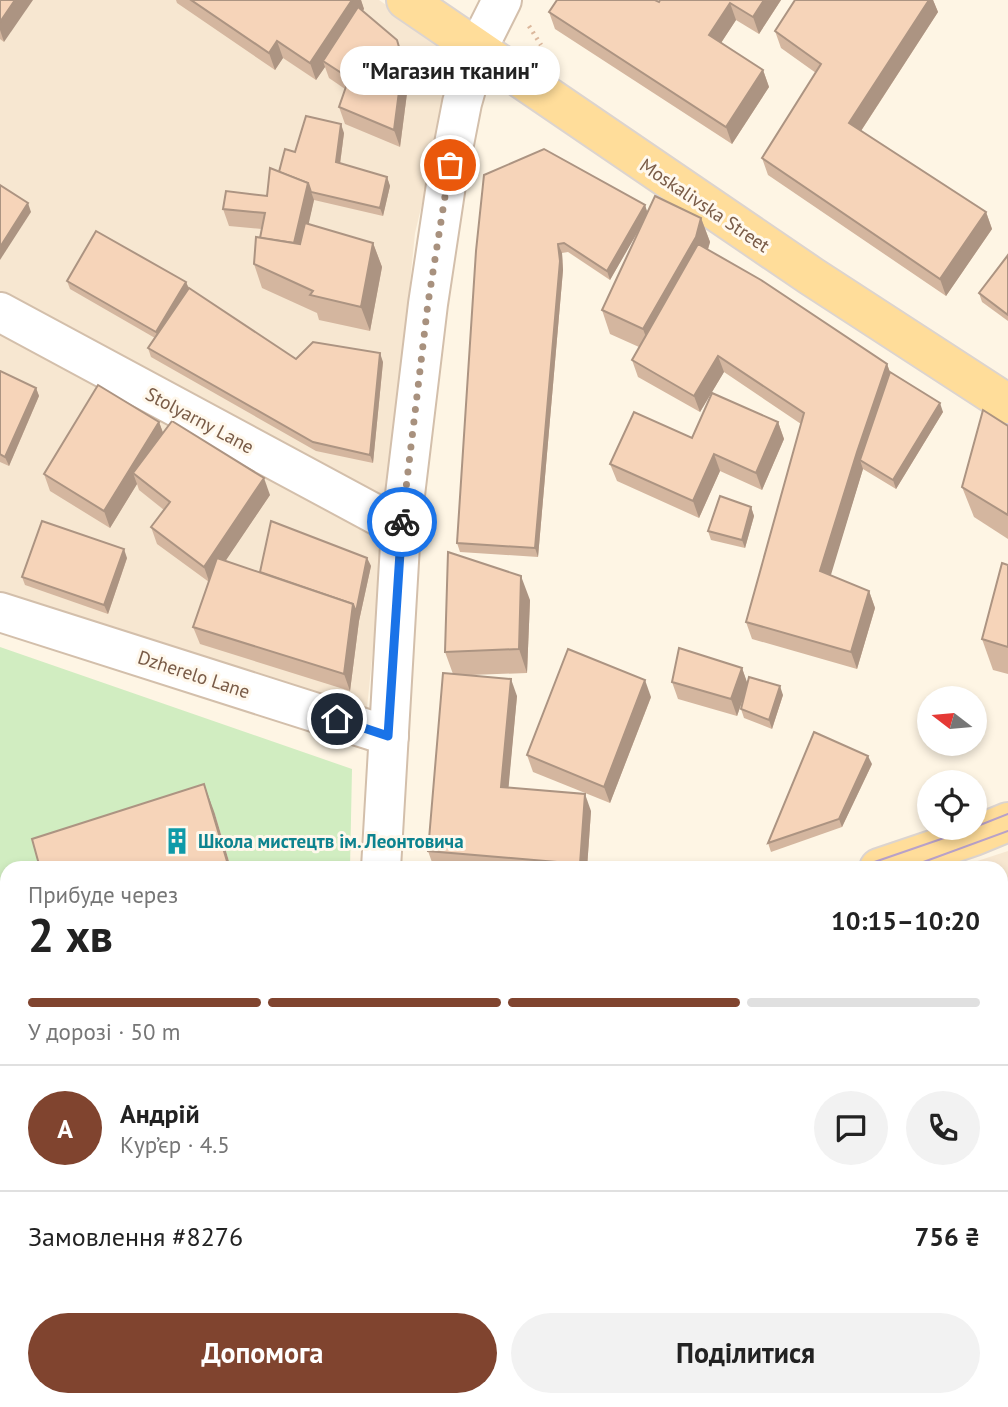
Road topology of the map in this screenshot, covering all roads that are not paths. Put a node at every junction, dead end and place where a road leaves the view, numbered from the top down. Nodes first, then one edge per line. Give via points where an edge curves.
1 (406, 0) edge
2 (502, 0) edge
3 (477, 50) junction
4 (0, 312) edge
5 (1008, 404) edge
6 (401, 528) junction
7 (0, 612) edge
8 (388, 736) junction
9 (1008, 822) edge
10 (381, 861) edge
11 (900, 861) edge

1 - 3 main road, Moskalivska Street
2 - 3 street
3 - 5 main road, Moskalivska Street
3 - 6 street via 446,185
4 - 6 street, Stolyarny Lane
6 - 8 street
7 - 8 street, Dzherelo Lane
8 - 10 street
9 - 11 main road

